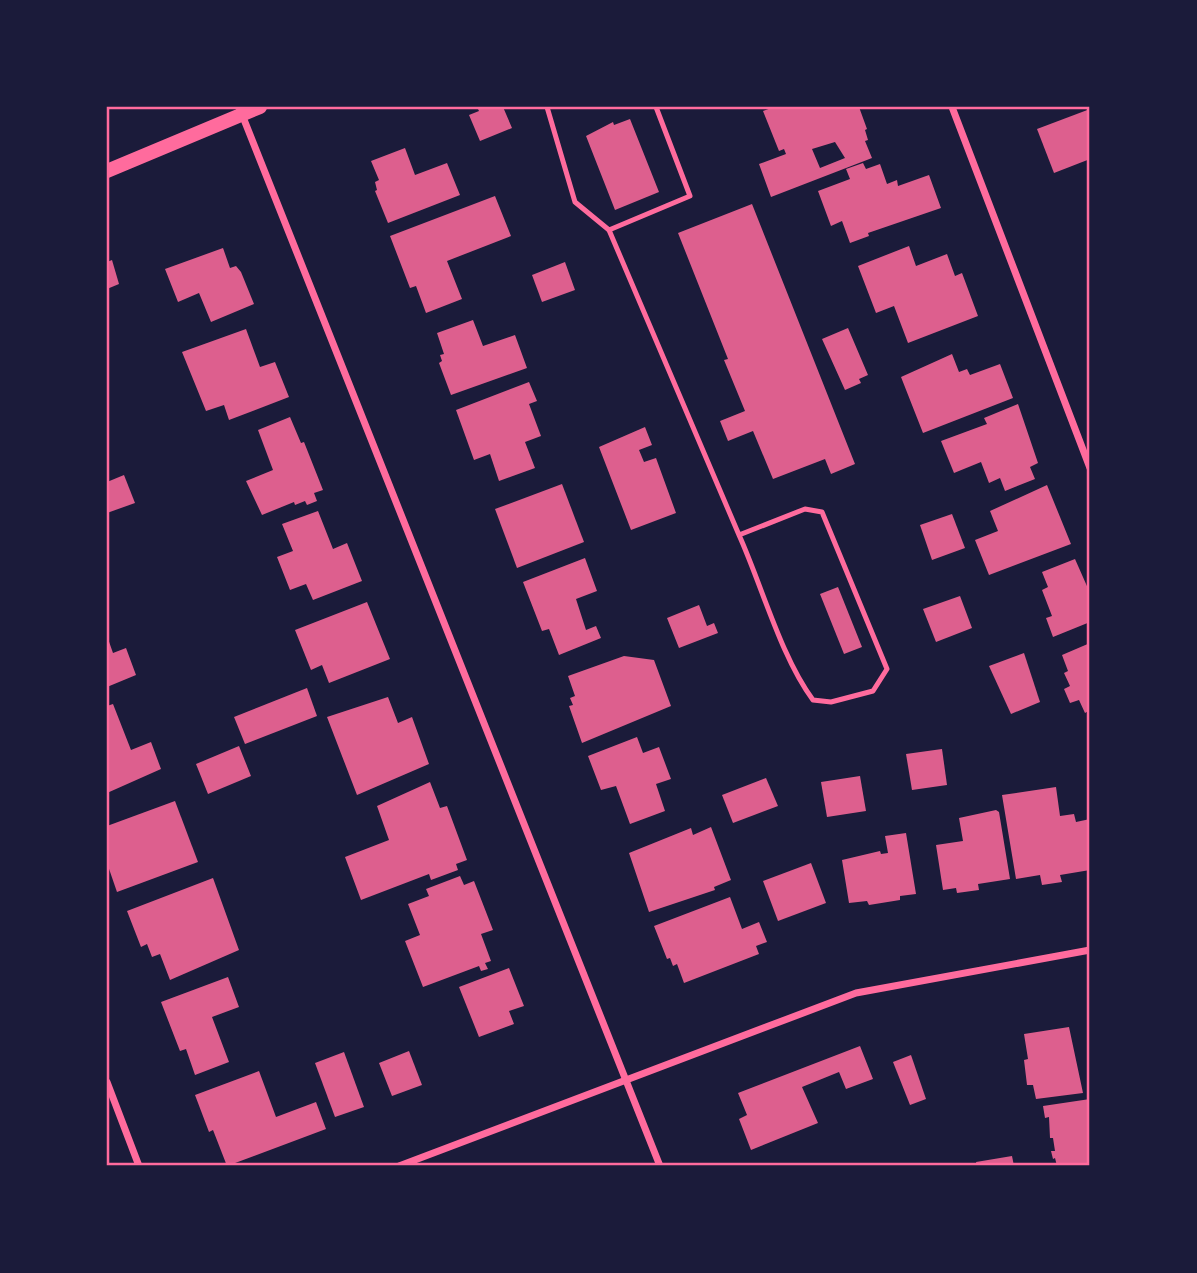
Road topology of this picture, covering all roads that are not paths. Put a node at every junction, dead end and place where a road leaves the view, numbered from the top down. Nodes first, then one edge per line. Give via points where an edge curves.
1 (260, 107) edge
2 (547, 107) edge
3 (656, 107) edge
4 (952, 107) edge
5 (240, 110) edge
6 (107, 171) edge
7 (609, 230) junction
8 (1090, 468) edge
9 (739, 534) junction
10 (1090, 950) edge
11 (625, 1081) junction
12 (107, 1082) edge
13 (139, 1166) edge
14 (399, 1166) edge
15 (660, 1166) edge

1 - 5 main road
2 - 7 lane via 575,202
3 - 7 lane via 690,196
4 - 8 street
5 - 6 main road
5 - 11 street
7 - 9 lane
9 - 9 lane via 799,681 813,700 831,702 873,691 887,669 822,512 805,509
10 - 11 street via 856,993
11 - 14 street
11 - 15 street
12 - 13 street

